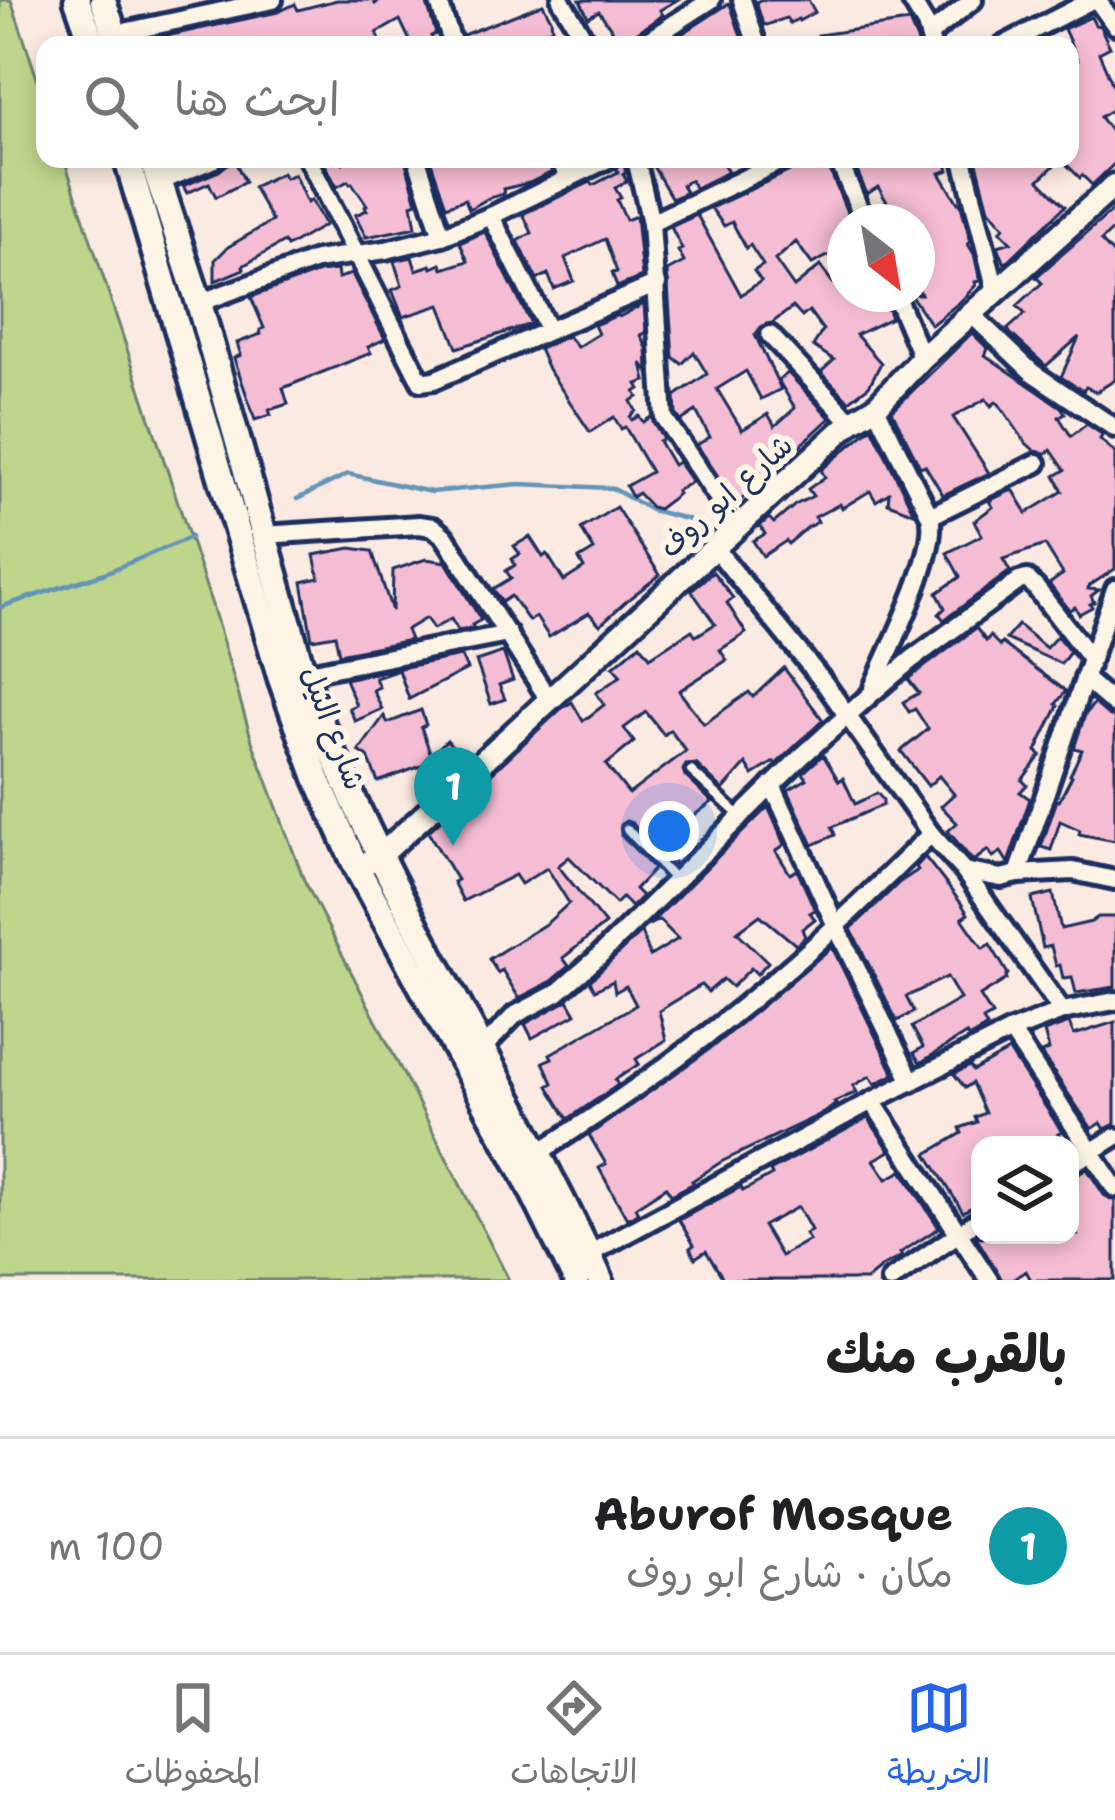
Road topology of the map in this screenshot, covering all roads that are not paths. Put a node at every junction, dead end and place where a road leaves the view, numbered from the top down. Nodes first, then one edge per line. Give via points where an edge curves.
1 (77, 0) edge
2 (104, 0) edge
3 (438, 0) edge
4 (561, 0) edge
5 (711, 0) edge
6 (742, 0) edge
7 (911, 0) edge
8 (973, 0) edge
9 (1095, 0) edge
10 (262, 2) edge
11 (1115, 25) edge
12 (104, 36) edge
13 (108, 36) edge
14 (128, 36) edge
15 (450, 36) edge
16 (583, 36) edge
17 (655, 36) edge
18 (754, 36) edge
19 (929, 36) edge
20 (935, 36) edge
21 (1022, 36) edge
22 (130, 168) edge
23 (313, 168) edge
24 (420, 168) edge
25 (563, 168) edge
26 (589, 168) edge
27 (641, 168) edge
28 (766, 168) edge
29 (842, 168) edge
30 (965, 168) edge
31 (156, 171) edge
32 (568, 178) junction
33 (1115, 185) edge
34 (857, 204) edge
35 (491, 216) junction
36 (651, 223) junction
37 (442, 236) junction
38 (357, 253) junction
39 (657, 284) junction
40 (996, 292) junction
41 (199, 303) junction
42 (903, 312) edge
43 (972, 314) junction
44 (548, 329) junction
45 (770, 335) dead end
46 (922, 358) junction
47 (877, 407) junction
48 (851, 422) junction
49 (1115, 428) edge
50 (1037, 463) dead end
51 (930, 516) junction
52 (736, 526) junction
53 (263, 535) junction
54 (714, 547) junction
55 (1115, 589) edge
56 (508, 634) junction
57 (1091, 658) junction
58 (303, 674) junction
59 (1084, 678) junction
60 (870, 694) junction
61 (549, 700) junction
62 (1115, 705) edge
63 (848, 714) junction
64 (691, 771) dead end
65 (772, 785) junction
66 (740, 816) junction
67 (627, 829) dead end
68 (931, 834) junction
69 (368, 862) junction
70 (964, 871) junction
71 (1018, 874) junction
72 (675, 880) junction
73 (1115, 880) edge
74 (836, 926) junction
75 (1115, 1001) edge
76 (1062, 1011) junction
77 (1011, 1031) junction
78 (483, 1048) junction
79 (912, 1082) junction
80 (872, 1102) junction
81 (1115, 1137) edge
82 (1091, 1152) junction
83 (538, 1153) junction
84 (1079, 1159) edge
85 (1115, 1188) edge
86 (971, 1225) edge
87 (956, 1234) junction
88 (589, 1255) junction
89 (576, 1280) edge
90 (600, 1280) edge
91 (890, 1280) edge
92 (989, 1280) edge

1 - 12 main road
2 - 13 main road
3 - 15 street
4 - 16 street
5 - 17 street
6 - 18 street
7 - 19 street
8 - 20 street
9 - 11 street
9 - 21 street
10 - 14 street
22 - 69 main road, شارع النيل via 281,679 317,778
23 - 38 street
24 - 37 street
25 - 32 street
26 - 32 street
27 - 36 street
28 - 36 street
29 - 34 street
30 - 40 street
31 - 41 main road, شارع النيل
32 - 35 street
33 - 40 street, شارع ابو روف
35 - 37 street
35 - 44 street
36 - 39 street
37 - 38 street
38 - 41 street
38 - 44 street via 421,382
39 - 44 street
39 - 52 street via 664,418
40 - 43 street, شارع ابو روف
41 - 53 main road, شارع النيل
42 - 46 street
43 - 46 street, شارع ابو روف
43 - 49 street via 1033,373
45 - 48 street
46 - 47 street, شارع ابو روف
47 - 48 street, شارع ابو روف
47 - 51 street
48 - 52 street, شارع ابو روف
50 - 51 street
51 - 60 street via 918,582
52 - 54 street, شارع ابو روف
53 - 56 street via 433,527
53 - 58 main road, شارع النيل
54 - 61 street, شارع ابو روف
54 - 63 street
55 - 57 street
56 - 58 street
56 - 61 street
57 - 59 street
57 - 60 street via 1027,579
58 - 69 main road, شارع النيل
59 - 62 street
59 - 71 street
60 - 63 street
61 - 69 street, شارع ابو روف
63 - 65 street
63 - 68 street
64 - 66 lane
65 - 66 street
65 - 74 street
66 - 72 street
67 - 72 lane
68 - 70 street
68 - 74 street
69 - 78 main road, شارع النيل
69 - 89 main road, شارع النيل
70 - 71 street
70 - 76 street
71 - 73 street via 1073,871
72 - 78 street via 557,993 515,1015
74 - 79 street
74 - 83 street via 723,1022
75 - 76 street
76 - 77 street
77 - 79 street
77 - 82 street
78 - 83 main road, شارع النيل
79 - 80 street
80 - 87 street
80 - 88 street
81 - 82 street
82 - 84 street
82 - 85 street
83 - 88 main road, شارع النيل
86 - 87 street
87 - 91 street
87 - 92 street
88 - 90 main road, شارع النيل

